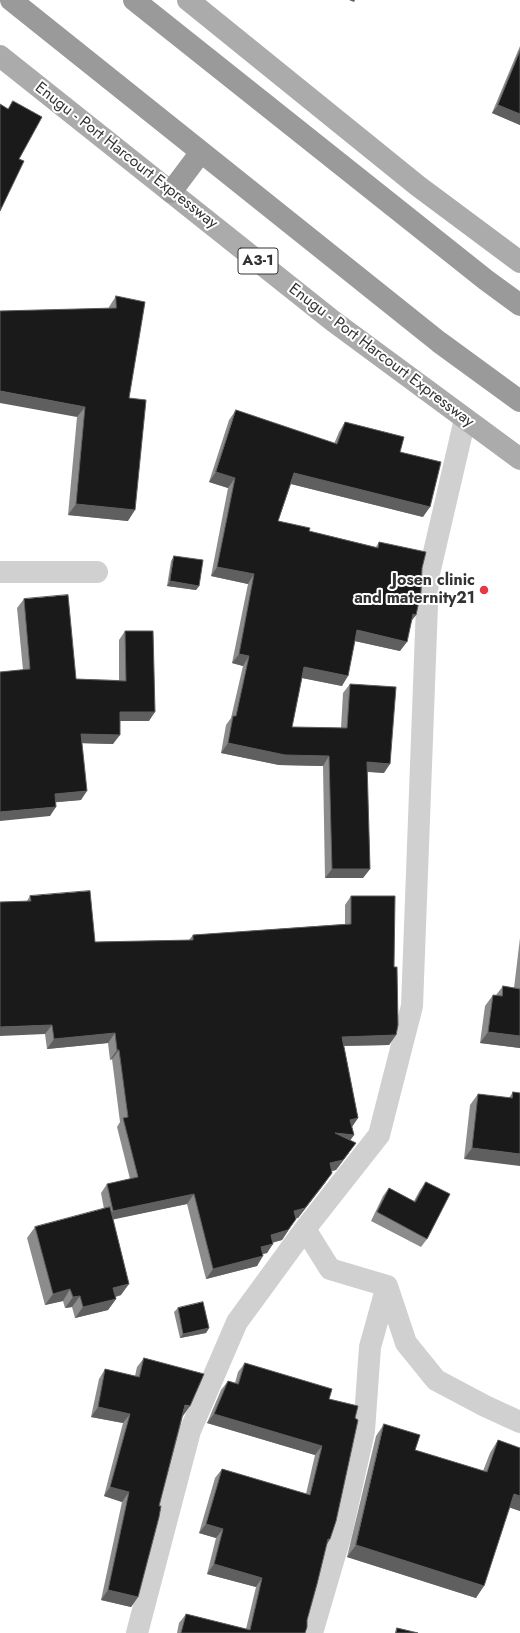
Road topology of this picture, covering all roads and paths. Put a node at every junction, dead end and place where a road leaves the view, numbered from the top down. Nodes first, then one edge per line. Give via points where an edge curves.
1 (11, 0) edge
2 (134, 0) edge
3 (188, 0) edge
4 (0, 56) edge
5 (201, 152) junction
6 (171, 192) junction
7 (520, 262) edge
8 (520, 305) edge
9 (520, 401) edge
10 (465, 419) junction
11 (520, 459) edge
12 (0, 572) edge
13 (97, 572) dead end
14 (305, 1229) junction
15 (387, 1286) junction
16 (520, 1422) edge
17 (138, 1633) edge
18 (312, 1633) edge

1 - 5 highway
2 - 8 highway
3 - 7 main road via 418,186
4 - 6 main road, Enugu - Port Harcourt Expressway / A3-1
5 - 6 highway
5 - 9 highway via 439,342
6 - 10 main road, Enugu - Port Harcourt Expressway / A3-1 via 333,321
10 - 11 main road, Enugu - Port Harcourt Expressway / A3-1
10 - 14 street via 428,578 412,1006 379,1135
12 - 13 street
14 - 15 street via 330,1269
14 - 17 street via 237,1322 190,1431
15 - 16 street via 406,1343 436,1380
15 - 18 street via 370,1347 364,1431 341,1534

